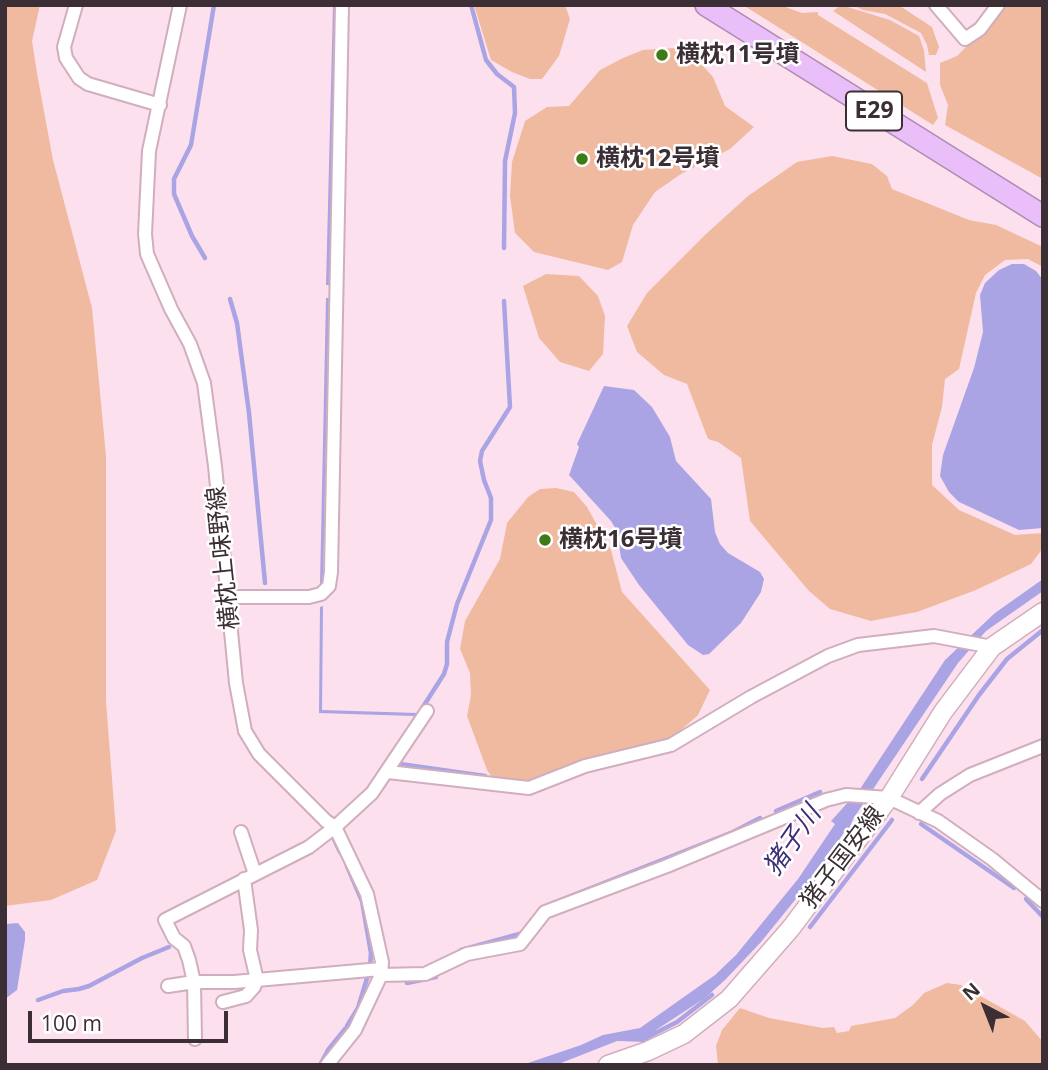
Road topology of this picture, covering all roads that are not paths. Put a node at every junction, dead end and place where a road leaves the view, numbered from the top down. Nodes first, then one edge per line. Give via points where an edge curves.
1 (76, 5) edge
2 (180, 5) edge
3 (342, 5) edge
4 (706, 5) edge
5 (728, 5) edge
6 (936, 5) edge
7 (998, 5) edge
8 (160, 105) junction
9 (1043, 203) edge
10 (1043, 216) edge
11 (228, 597) junction
12 (1043, 612) edge
13 (992, 647) junction
14 (428, 711) dead end
15 (1043, 746) edge
16 (388, 772) junction
17 (889, 799) junction
18 (919, 813) junction
19 (335, 827) junction
20 (241, 832) dead end
21 (249, 876) junction
22 (1043, 901) edge
23 (381, 972) junction
24 (257, 980) junction
25 (194, 982) junction
26 (168, 986) dead end
27 (223, 1002) dead end
28 (195, 1039) dead end
29 (327, 1065) edge
30 (608, 1065) edge

1 - 8 street via 64,47 79,78
2 - 8 street, 横枕上味野線
3 - 11 street via 329,586 309,597
4 - 10 highway, E29
5 - 9 highway, E29
6 - 7 street via 965,39 980,29
8 - 11 street, 横枕上味野線 via 149,151 147,254 204,383
11 - 19 street, 横枕上味野線 via 245,731 259,754
12 - 13 main road, 猪子国安線
13 - 16 street via 934,636 858,645 751,696 671,746 585,766 529,788
13 - 17 main road, 猪子国安線 via 943,712
14 - 16 street
15 - 18 street via 970,775
16 - 19 street
17 - 18 street
17 - 23 street via 846,795 826,800 545,912 520,944 467,954 425,974
17 - 30 main road, 猪子国安線 via 791,928 729,999 684,1034
18 - 22 street via 992,859
19 - 21 street via 309,846
19 - 23 street, 横枕上味野線 via 367,894
20 - 21 street
21 - 24 street via 250,950
21 - 25 street via 165,920 184,946
23 - 24 street
23 - 29 street via 355,1030
24 - 25 street
24 - 27 street via 246,996
25 - 26 street
25 - 28 street

